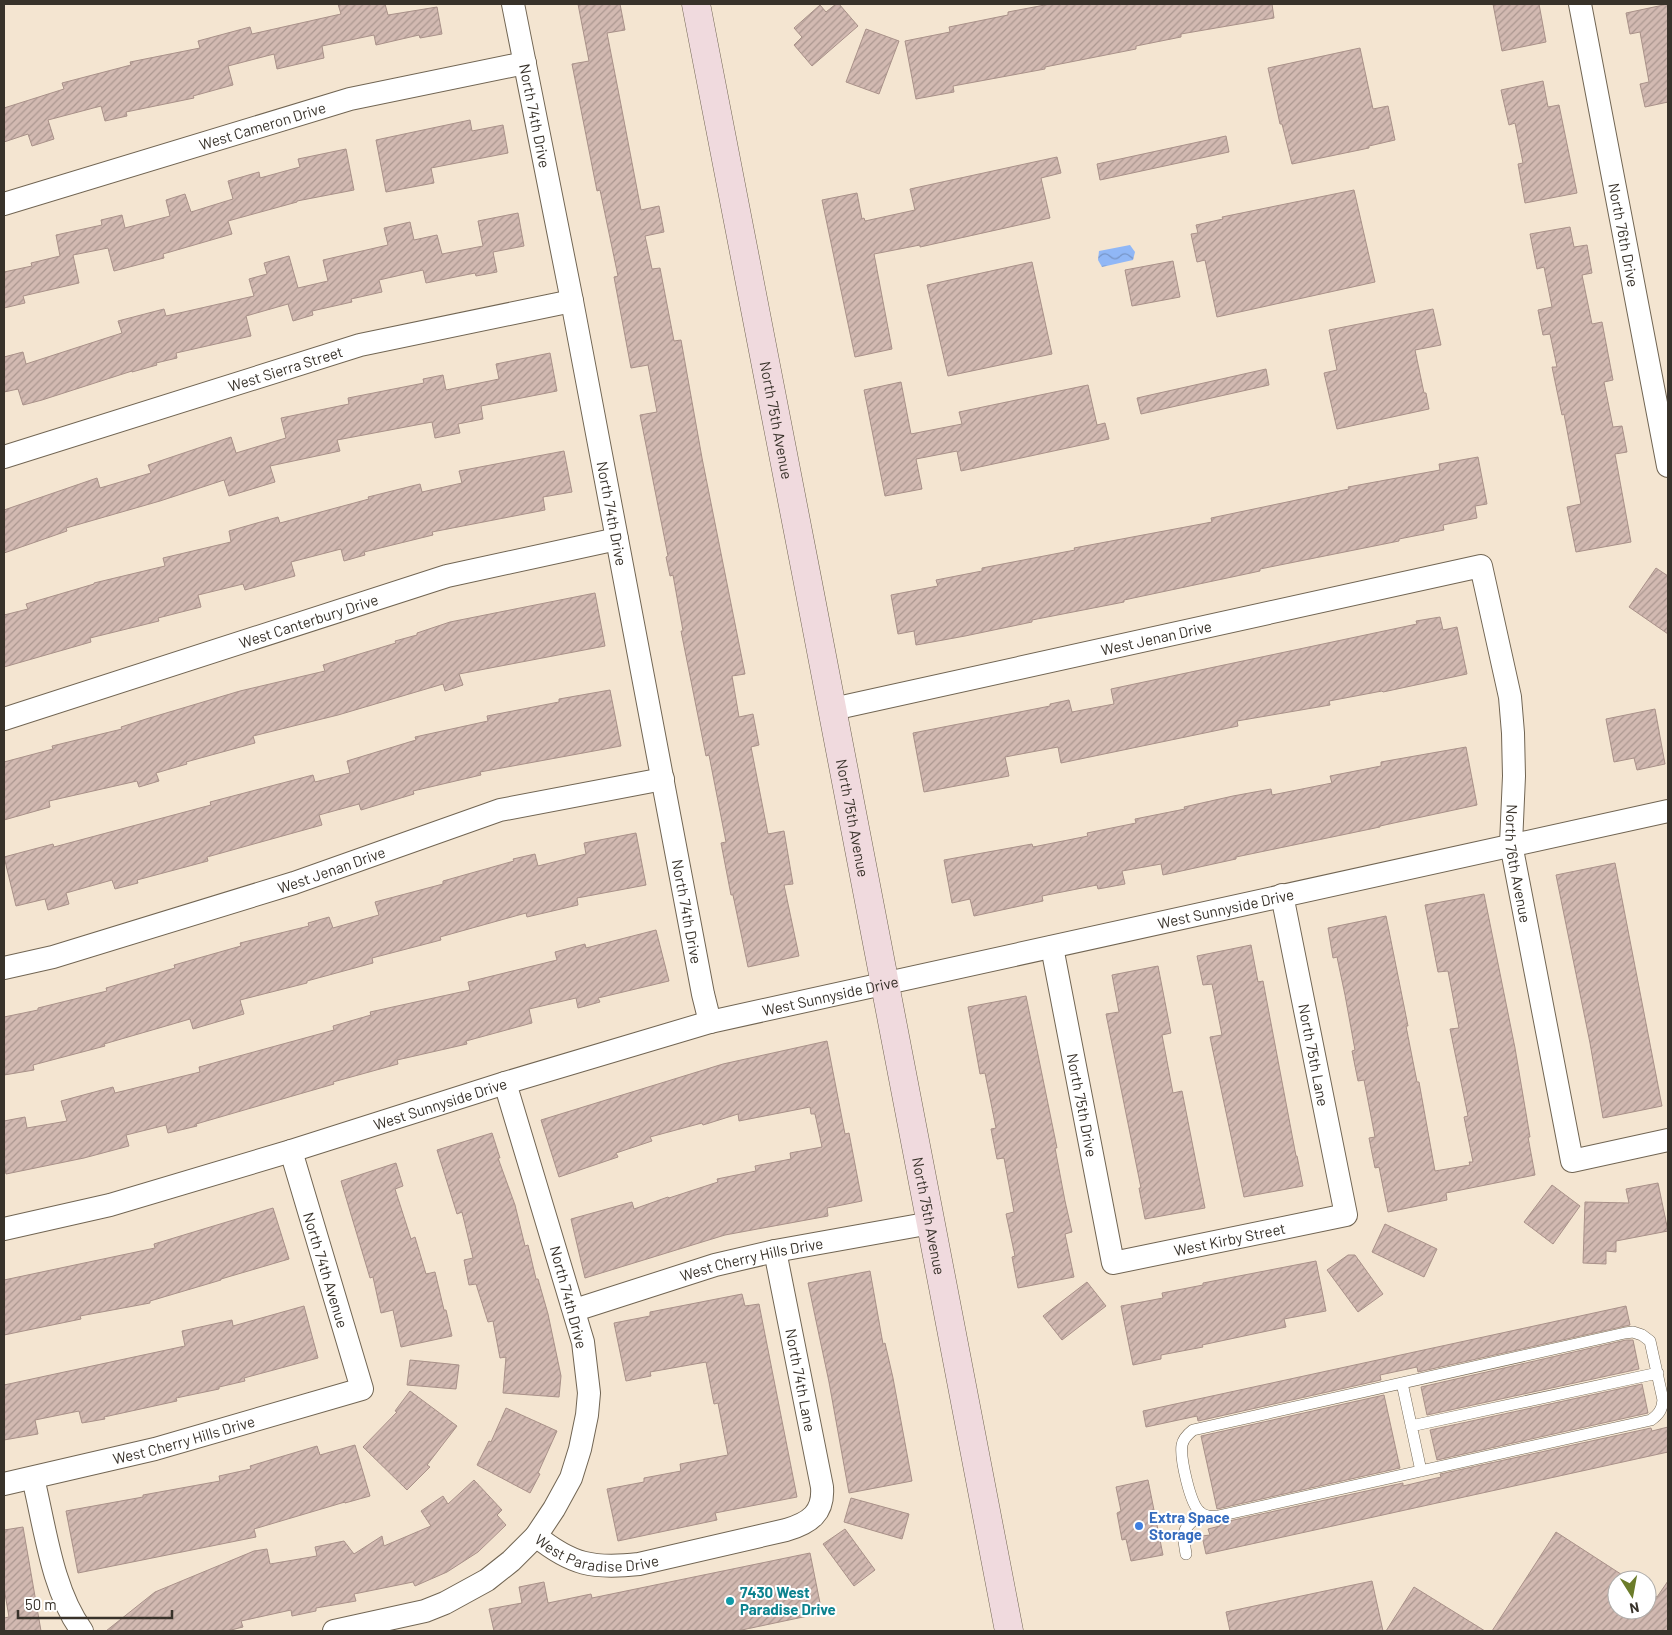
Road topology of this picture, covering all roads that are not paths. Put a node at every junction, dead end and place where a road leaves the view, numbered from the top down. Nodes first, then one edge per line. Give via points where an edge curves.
1 (513, 4) edge
2 (696, 4) edge
3 (1580, 4) edge
4 (525, 63) junction
5 (4, 204) edge
6 (572, 301) junction
7 (4, 458) edge
8 (1668, 466) edge
9 (617, 539) junction
10 (1481, 566) joint
11 (833, 708) junction
12 (4, 719) edge
13 (663, 779) junction
14 (1668, 811) edge
15 (1511, 844) junction
16 (1282, 896) junction
17 (1052, 947) junction
18 (4, 968) edge
19 (884, 984) junction
20 (710, 1022) junction
21 (505, 1083) junction
22 (1668, 1140) edge
23 (291, 1151) junction
24 (1346, 1215) joint
25 (931, 1222) junction
26 (4, 1229) edge
27 (775, 1251) junction
28 (1114, 1263) joint
29 (574, 1310) junction
30 (1658, 1373) junction
31 (1402, 1383) junction
32 (362, 1389) joint
33 (1411, 1426) junction
34 (1421, 1471) junction
35 (33, 1478) junction
36 (4, 1484) edge
37 (820, 1509) joint
38 (1201, 1514) junction
39 (536, 1536) junction
40 (1186, 1554) dead end
41 (82, 1631) edge
42 (334, 1631) edge
43 (1009, 1631) edge

1 - 4 street, North 74th Drive
2 - 11 main road, North 75th Avenue
3 - 8 street, North 76th Drive
4 - 5 street, West Cameron Drive via 350,100
4 - 6 street, North 74th Drive
6 - 7 street, West Sierra Street via 360,345
6 - 9 street, North 74th Drive
9 - 12 street, West Canterbury Drive via 447,576
9 - 13 street, North 74th Drive
10 - 11 street, West Jenan Drive
10 - 15 street, North 76th Avenue via 1513,733
11 - 19 main road, North 75th Avenue
13 - 18 street, West Jenan Drive via 500,810 294,883 52,957
13 - 20 street, North 74th Drive
14 - 15 street, West Sunnyside Drive
15 - 16 street, West Sunnyside Drive
15 - 22 street, North 76th Avenue via 1572,1161
16 - 17 street, West Sunnyside Drive
16 - 24 street, North 75th Lane
17 - 19 street, West Sunnyside Drive
17 - 28 street, North 75th Drive
19 - 20 street, West Sunnyside Drive
19 - 25 main road, North 75th Avenue
20 - 21 street, West Sunnyside Drive
21 - 23 street, West Sunnyside Drive
21 - 29 street, North 74th Drive
23 - 26 street, West Sunnyside Drive via 110,1205
23 - 32 street, North 74th Avenue
24 - 28 street, West Kirby Street
25 - 27 street, West Cherry Hills Drive
25 - 43 main road, North 75th Avenue
27 - 29 street, West Cherry Hills Drive via 716,1265
27 - 37 street, North 74th Lane via 822,1487
29 - 39 street, North 74th Drive via 583,1342 587,1415 571,1478
30 - 31 lane via 1650,1341 1633,1332
30 - 33 lane
30 - 34 lane via 1662,1408 1651,1420
31 - 33 lane
31 - 38 lane via 1193,1430 1182,1445 1182,1455 1192,1501
32 - 35 street, West Cherry Hills Drive via 155,1449
33 - 34 lane
34 - 38 lane via 1218,1516
35 - 36 street, West Cherry Hills Drive
35 - 41 street via 58,1584
37 - 39 street, West Paradise Drive via 792,1529 618,1566 570,1560
38 - 40 lane via 1184,1530
39 - 42 street, West Paradise Drive via 487,1580 445,1604

